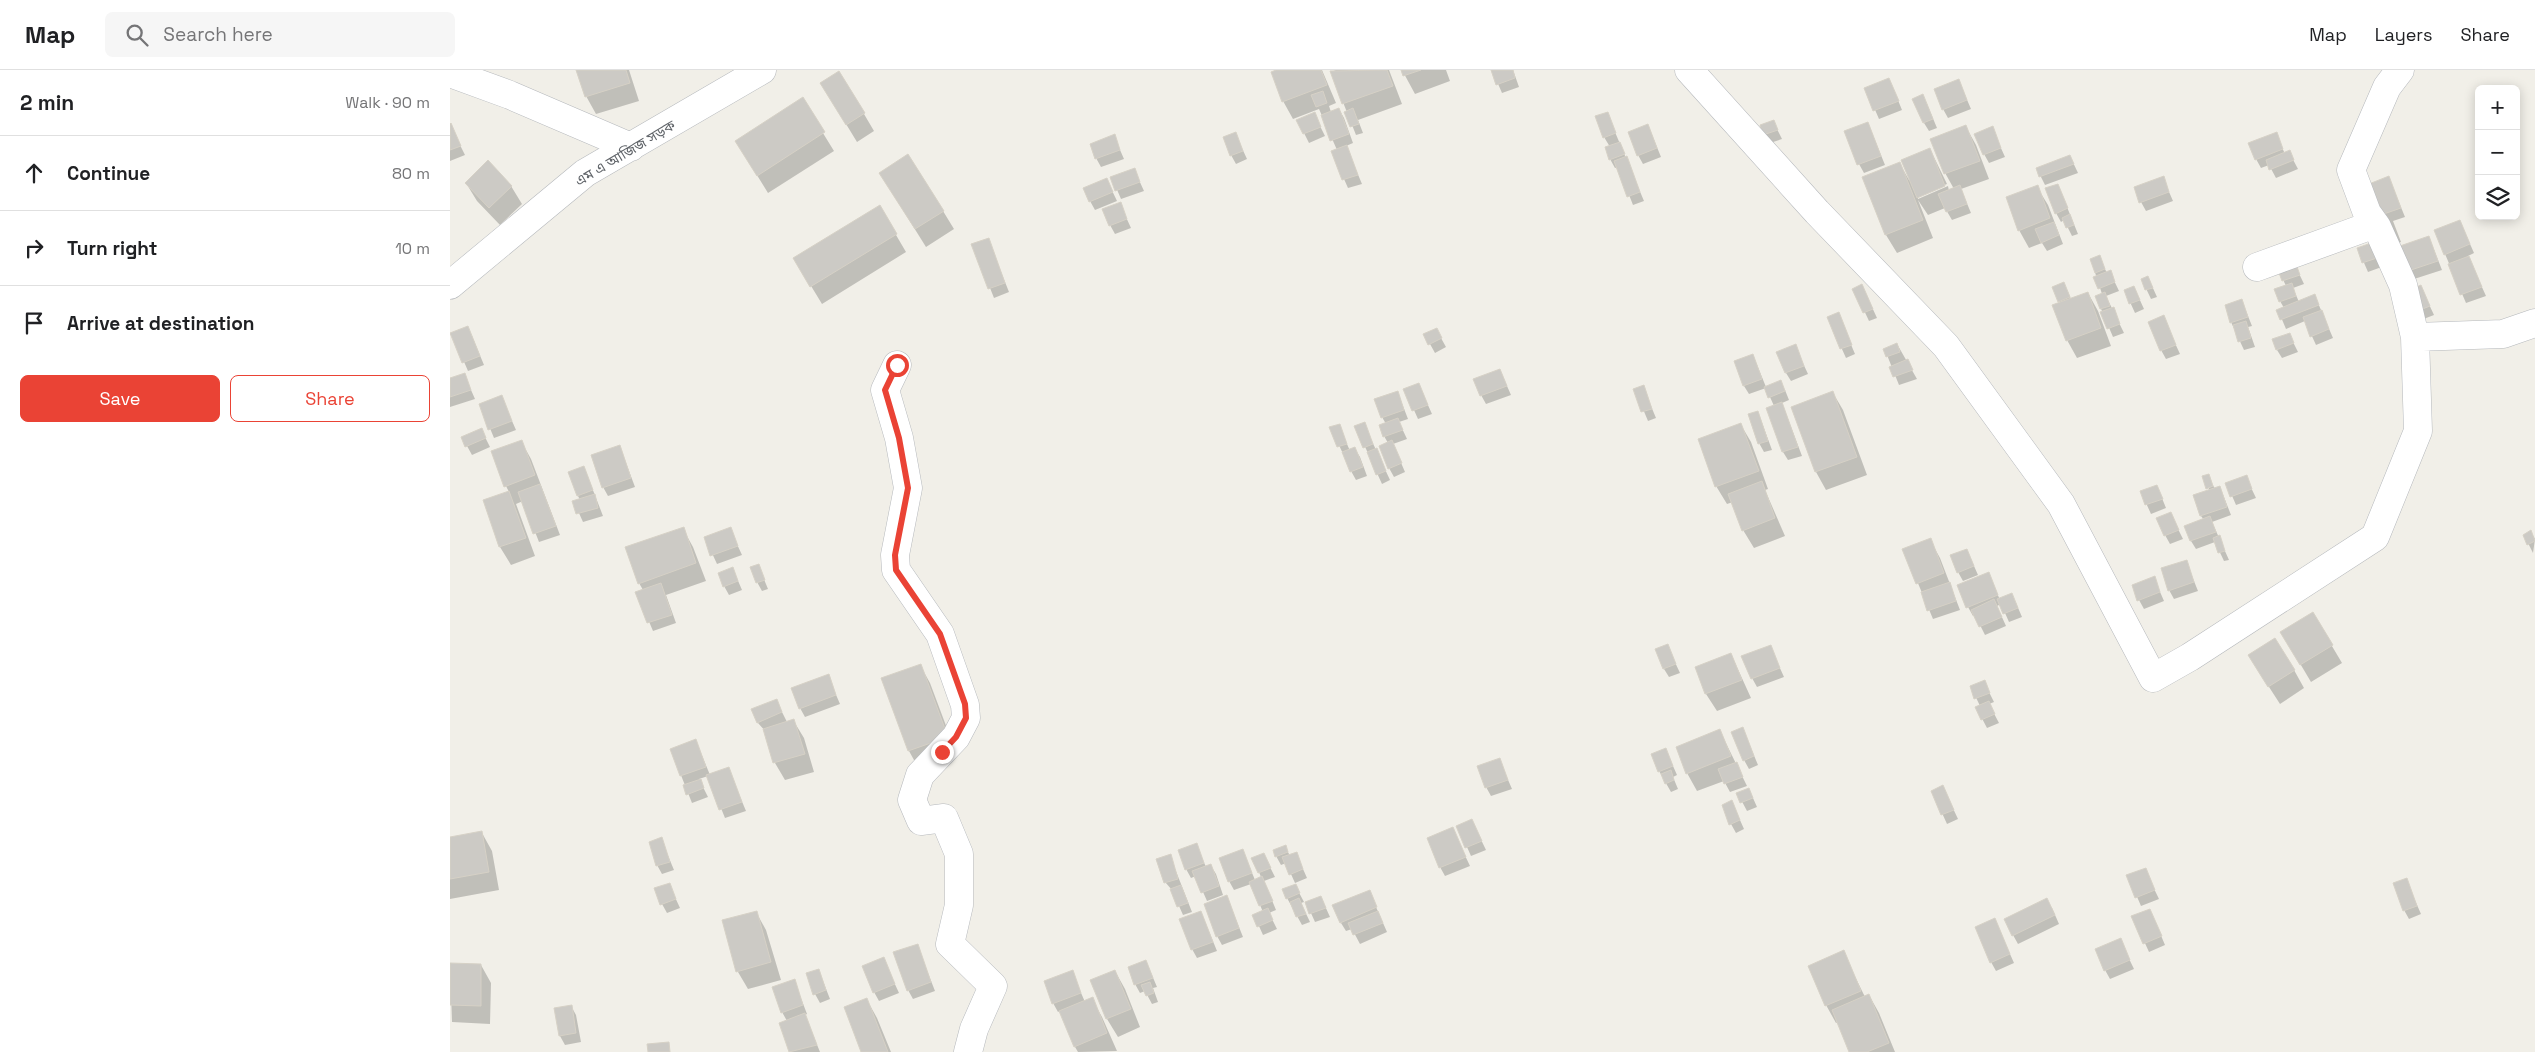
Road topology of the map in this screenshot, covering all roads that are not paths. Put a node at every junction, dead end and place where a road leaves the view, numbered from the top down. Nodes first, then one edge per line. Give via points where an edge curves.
1 (762, 70) edge
2 (1689, 70) edge
3 (2400, 70) edge
4 (450, 73) edge
5 (631, 147) junction
6 (2375, 224) junction
7 (2257, 267) dead end
8 (450, 285) edge
9 (2535, 323) edge
10 (2415, 337) junction
11 (897, 365) dead end
12 (968, 1052) edge

1 - 5 street, এম এ আজিজ সড়ক
2 - 10 street via 1817,212 1946,346 2061,504 2153,678 2375,537 2418,430
3 - 6 street via 2387,88 2351,170 2367,213
4 - 5 street
5 - 8 street, এম এ আজিজ সড়ক via 585,173
6 - 7 street
6 - 10 street via 2403,285
9 - 10 street via 2503,334
11 - 12 street via 885,390 899,438 908,488 895,555 896,570 940,634 965,704 966,718 956,737 920,775 912,800 921,821 944,818 959,854 959,905 950,944 993,986

